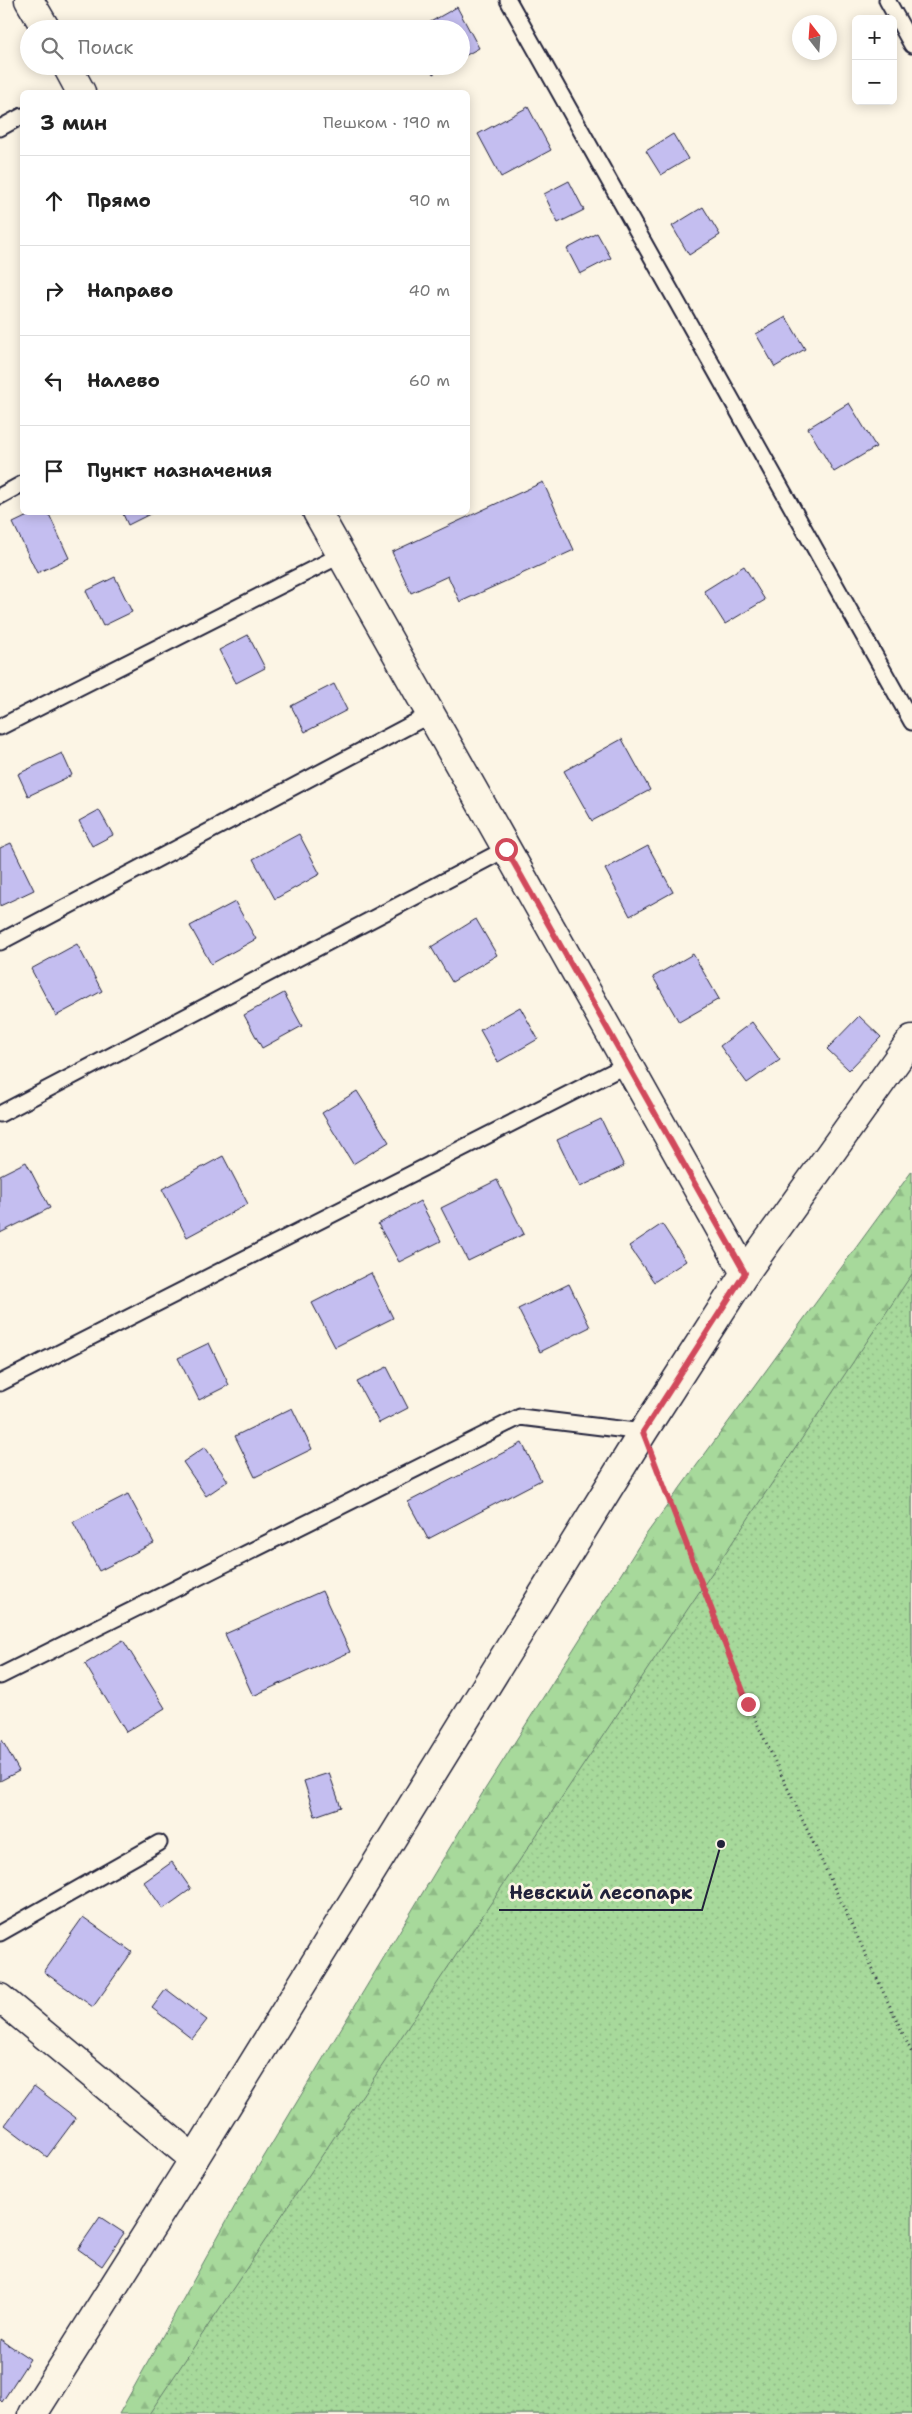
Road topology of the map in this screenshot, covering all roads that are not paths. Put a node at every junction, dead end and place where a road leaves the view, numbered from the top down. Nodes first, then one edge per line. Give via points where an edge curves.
1 (29, 0) edge
2 (508, 0) edge
3 (887, 0) edge
4 (41, 20) edge
5 (912, 46) edge
6 (20, 117) edge
7 (0, 128) edge
8 (20, 485) edge
9 (0, 496) edge
10 (319, 515) edge
11 (341, 555) junction
12 (431, 714) junction
13 (912, 722) edge
14 (0, 727) edge
15 (506, 849) junction
16 (0, 942) edge
17 (912, 1039) edge
18 (628, 1064) junction
19 (0, 1114) edge
20 (745, 1273) junction
21 (0, 1382) edge
22 (643, 1432) junction
23 (0, 1676) edge
24 (159, 1843) dead end
25 (0, 1933) edge
26 (0, 1998) edge
27 (194, 2159) junction
28 (33, 2414) edge

1 - 4 street
2 - 13 lane
3 - 5 lane
6 - 7 lane
8 - 9 lane
10 - 11 street
11 - 12 street
11 - 14 lane
12 - 15 street
12 - 16 lane
15 - 18 street
15 - 19 lane
17 - 20 street
18 - 20 street
18 - 21 lane
20 - 22 street
22 - 23 lane via 520,1417
22 - 27 street
24 - 25 lane
26 - 27 street
27 - 28 street

